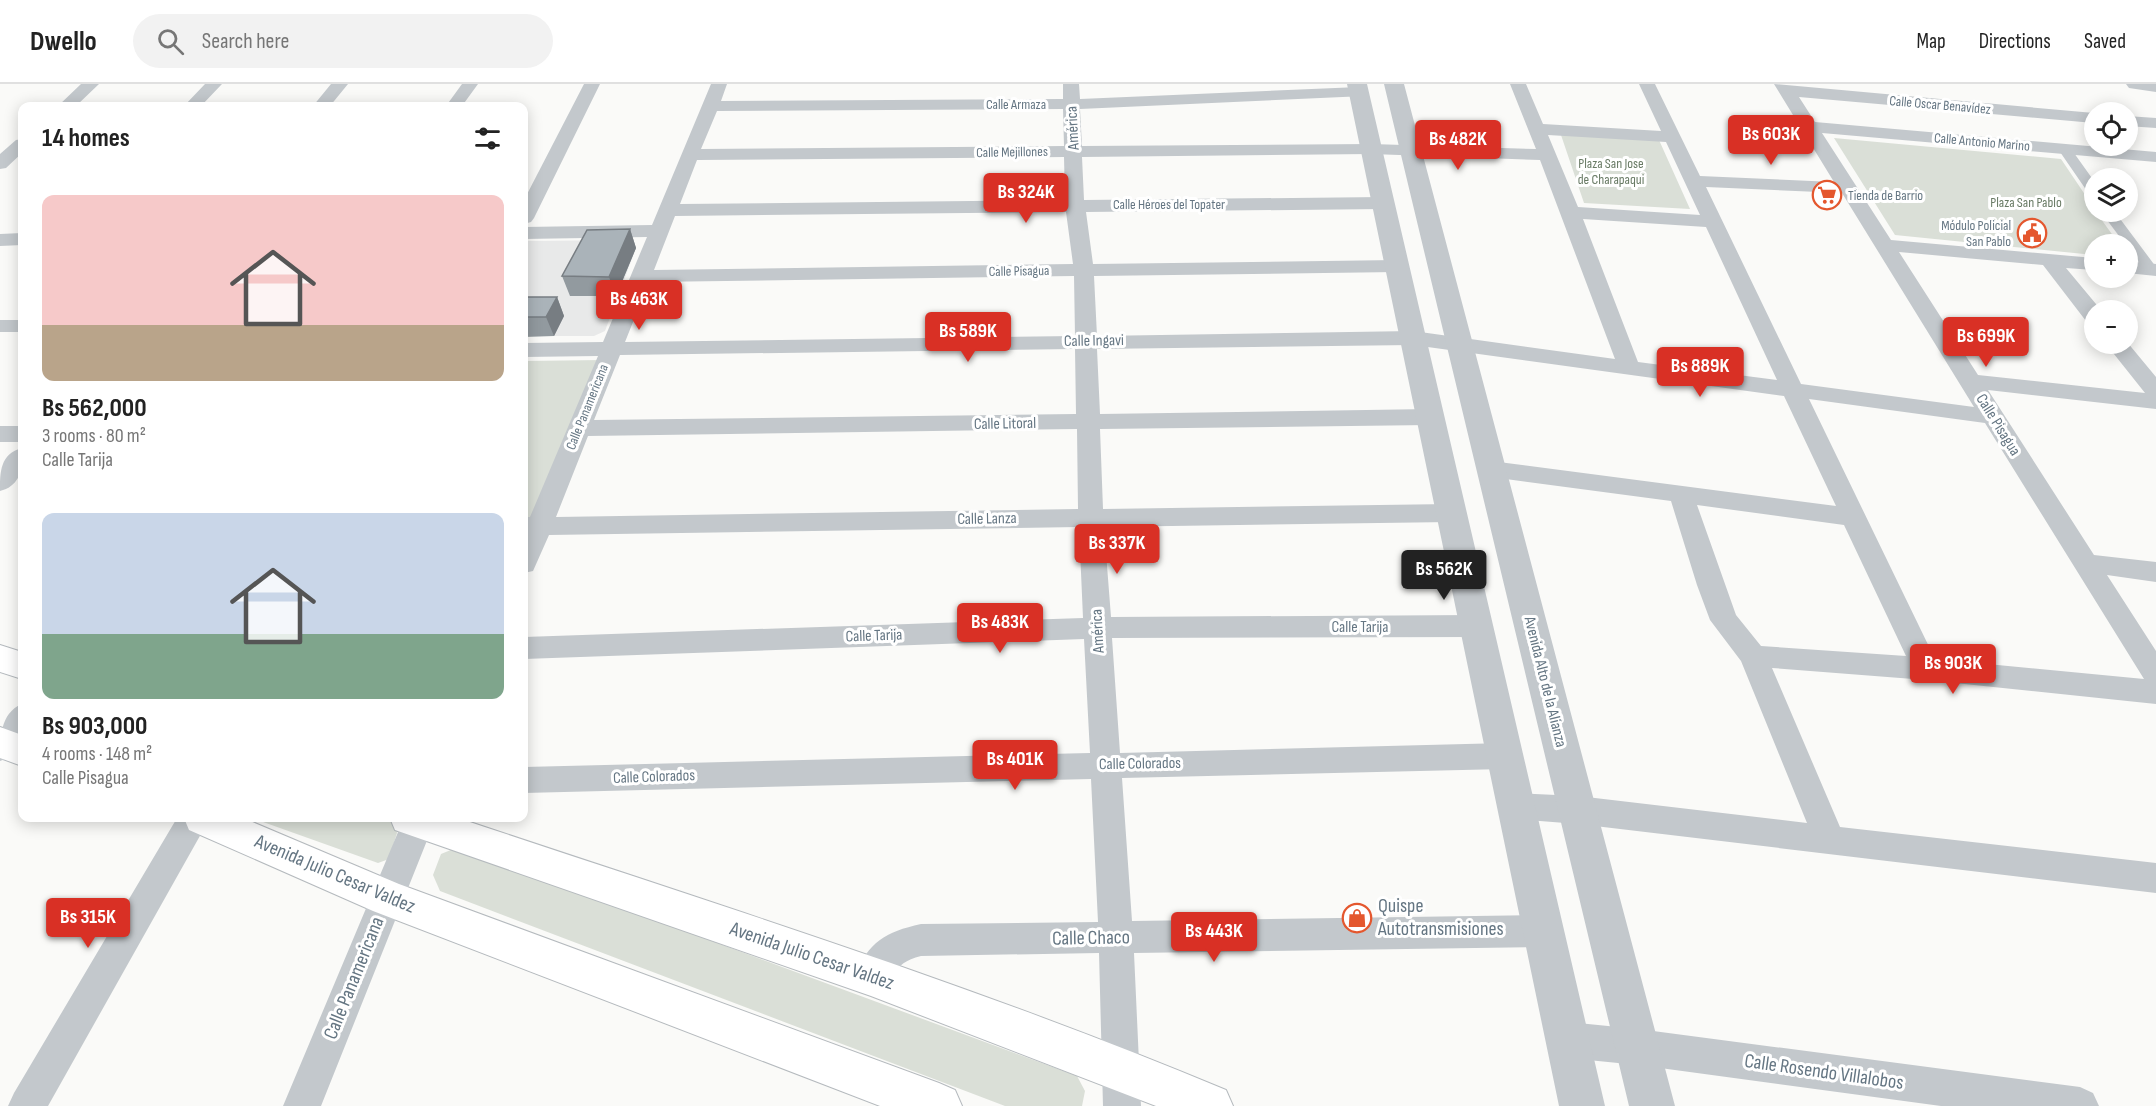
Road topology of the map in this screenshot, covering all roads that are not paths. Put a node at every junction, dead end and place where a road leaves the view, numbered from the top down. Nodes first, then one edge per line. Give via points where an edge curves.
1 (92, 84) edge
2 (214, 84) edge
3 (340, 84) edge
4 (470, 84) edge
5 (592, 84) edge
6 (719, 84) edge
7 (1394, 84) edge
8 (1518, 84) edge
9 (1647, 84) edge
10 (1358, 88) edge
11 (1784, 88) edge
12 (1071, 94) edge
13 (71, 102) edge
14 (196, 102) edge
15 (324, 102) edge
16 (457, 102) edge
17 (710, 106) junction
18 (2084, 117) edge
19 (2138, 122) edge
20 (2156, 123) edge
21 (1808, 127) junction
22 (1536, 129) junction
23 (1672, 137) junction
24 (18, 148) edge
25 (1371, 149) junction
26 (2064, 149) junction
27 (1075, 151) junction
28 (1410, 151) junction
29 (690, 155) junction
30 (1547, 155) junction
31 (2156, 157) edge
32 (0, 164) edge
33 (2084, 177) edge
34 (1694, 181) junction
35 (1848, 188) junction
36 (1383, 203) junction
37 (1075, 205) junction
38 (528, 210) edge
39 (668, 210) junction
40 (1570, 212) junction
41 (1713, 222) junction
42 (2116, 222) edge
43 (659, 231) junction
44 (528, 232) edge
45 (0, 240) edge
46 (18, 240) edge
47 (1884, 245) junction
48 (2049, 260) junction
49 (2084, 263) edge
50 (1397, 266) junction
51 (2138, 268) edge
52 (1084, 270) junction
53 (2153, 270) edge
54 (640, 276) junction
55 (2084, 304) edge
56 (0, 326) edge
57 (18, 326) edge
58 (1413, 338) junction
59 (1086, 341) junction
60 (1459, 345) junction
61 (528, 350) edge
62 (611, 350) junction
63 (2124, 354) edge
64 (1629, 368) junction
65 (1970, 381) junction
66 (1794, 390) junction
67 (2156, 392) edge
68 (2156, 402) edge
69 (1430, 417) junction
70 (1993, 417) junction
71 (1087, 423) junction
72 (579, 428) junction
73 (0, 434) edge
74 (18, 434) edge
75 (18, 461) edge
76 (1491, 469) junction
77 (0, 483) edge
78 (1681, 495) junction
79 (1451, 513) junction
80 (1854, 517) junction
81 (1091, 518) junction
82 (531, 526) edge
83 (528, 542) edge
84 (2085, 563) junction
85 (2156, 572) edge
86 (1476, 626) junction
87 (1099, 628) junction
88 (528, 648) edge
89 (1754, 656) junction
90 (0, 658) edge
91 (18, 665) edge
92 (1926, 669) junction
93 (2156, 675) edge
94 (2156, 692) edge
95 (1505, 756) junction
96 (1105, 765) junction
97 (528, 780) edge
98 (1516, 806) junction
99 (1578, 810) junction
100 (192, 822) edge
101 (212, 822) edge
102 (415, 822) edge
103 (425, 822) edge
104 (1830, 840) junction
105 (2156, 878) edge
106 (387, 898) junction
107 (1543, 931) junction
108 (1116, 938) junction
109 (871, 976) junction
110 (1568, 1040) junction
111 (1638, 1047) junction
112 (1121, 1087) edge
113 (896, 1097) edge
114 (27, 1106) edge
115 (302, 1106) edge
116 (939, 1106) edge
117 (1210, 1106) edge
118 (1582, 1106) edge
119 (1652, 1106) edge
120 (2080, 1106) edge

1 - 13 street
2 - 14 street
3 - 15 street
4 - 16 street
5 - 38 street
6 - 17 street, Calle Panamericana
7 - 28 street, Avenida Alto de la Alianza
8 - 22 street
9 - 23 street
10 - 12 street, Calle Armaza
10 - 25 street
11 - 18 street, Calle Oscar Benavídez
11 - 21 street, Calle Pisagua
12 - 17 street, Calle Armaza
12 - 27 street, América
17 - 29 street, Calle Panamericana
19 - 20 street
21 - 26 street, Calle Antonio Marino
21 - 35 street, Calle Pisagua
22 - 23 street
22 - 30 street
23 - 34 street
24 - 32 street
25 - 27 street, Calle Mejillones
25 - 28 street, Calle Mejillones
25 - 36 street
26 - 31 street, Calle Antonio Marino
26 - 33 street
27 - 29 street, Calle Mejillones
27 - 37 street, América
28 - 30 street, Calle Mejillones
28 - 60 street, Avenida Alto de la Alianza
29 - 39 street, Calle Panamericana
30 - 40 street
34 - 35 street
34 - 41 street
35 - 47 street, Calle Pisagua
36 - 37 street, Calle Héroes del Topater
36 - 50 street
37 - 39 street, Calle Héroes del Topater
37 - 52 street, América
39 - 43 street, Calle Panamericana
40 - 41 street
40 - 64 street
41 - 66 street
42 - 53 street
43 - 44 street
43 - 54 street, Calle Panamericana
45 - 46 street
47 - 48 street
47 - 65 street, Calle Pisagua
48 - 49 street
48 - 55 street
50 - 52 street, Calle Pisagua
50 - 58 street
51 - 53 street
52 - 54 street, Calle Pisagua
52 - 59 street, América
54 - 62 street, Calle Panamericana
56 - 57 street
58 - 59 street, Calle Ingavi
58 - 60 street, Calle Ingavi
58 - 69 street
59 - 62 street, Calle Ingavi
59 - 71 street, América
60 - 64 street, Calle Ingavi
60 - 76 street, Avenida Alto de la Alianza
61 - 62 street, Calle Ingavi
62 - 72 street, Calle Panamericana
63 - 67 street
64 - 66 street, Calle Ingavi
65 - 68 street
65 - 70 street, Calle Pisagua
66 - 70 street, Calle Ingavi
66 - 80 street
69 - 71 street, Calle Litoral
69 - 79 street
70 - 84 street, Calle Pisagua
71 - 72 street, Calle Litoral
71 - 81 street, América
72 - 82 street, Calle Panamericana
73 - 74 street
75 - 77 street
76 - 78 street
76 - 99 street, Avenida Alto de la Alianza
78 - 80 street
78 - 89 street via 1724,620
79 - 81 street, Calle Lanza
79 - 86 street
80 - 92 street
81 - 82 street, Calle Lanza
81 - 87 street, América
82 - 83 street, Calle Panamericana
84 - 85 street
84 - 93 street, Calle Pisagua
86 - 87 street, Calle Tarija
86 - 95 street
87 - 88 street, Calle Tarija
87 - 96 street, América
89 - 92 street
89 - 104 street
90 - 91 main road
92 - 94 street
95 - 96 street, Calle Colorados
95 - 98 street
96 - 97 street, Calle Colorados
96 - 108 street, América
98 - 99 street
98 - 107 street
99 - 104 street
99 - 111 street, Avenida Alto de la Alianza
100 - 114 street
101 - 106 main road, Avenida Julio Cesar Valdez
102 - 106 street, Calle Panamericana
103 - 109 main road, Avenida Julio Cesar Valdez
104 - 105 street
106 - 113 main road, Avenida Julio Cesar Valdez
106 - 115 street, Calle Panamericana
107 - 108 street, Calle Chaco
107 - 110 street
108 - 109 street, Calle Chaco via 921,940 898,945 884,954
108 - 112 street, América
109 - 112 main road, Avenida Julio Cesar Valdez
110 - 111 street, Calle Rosendo Villalobos
110 - 118 street
111 - 119 street, Avenida Alto de la Alianza
111 - 120 street, Calle Rosendo Villalobos
112 - 117 main road, Avenida Julio Cesar Valdez
113 - 116 main road, Avenida Julio Cesar Valdez

